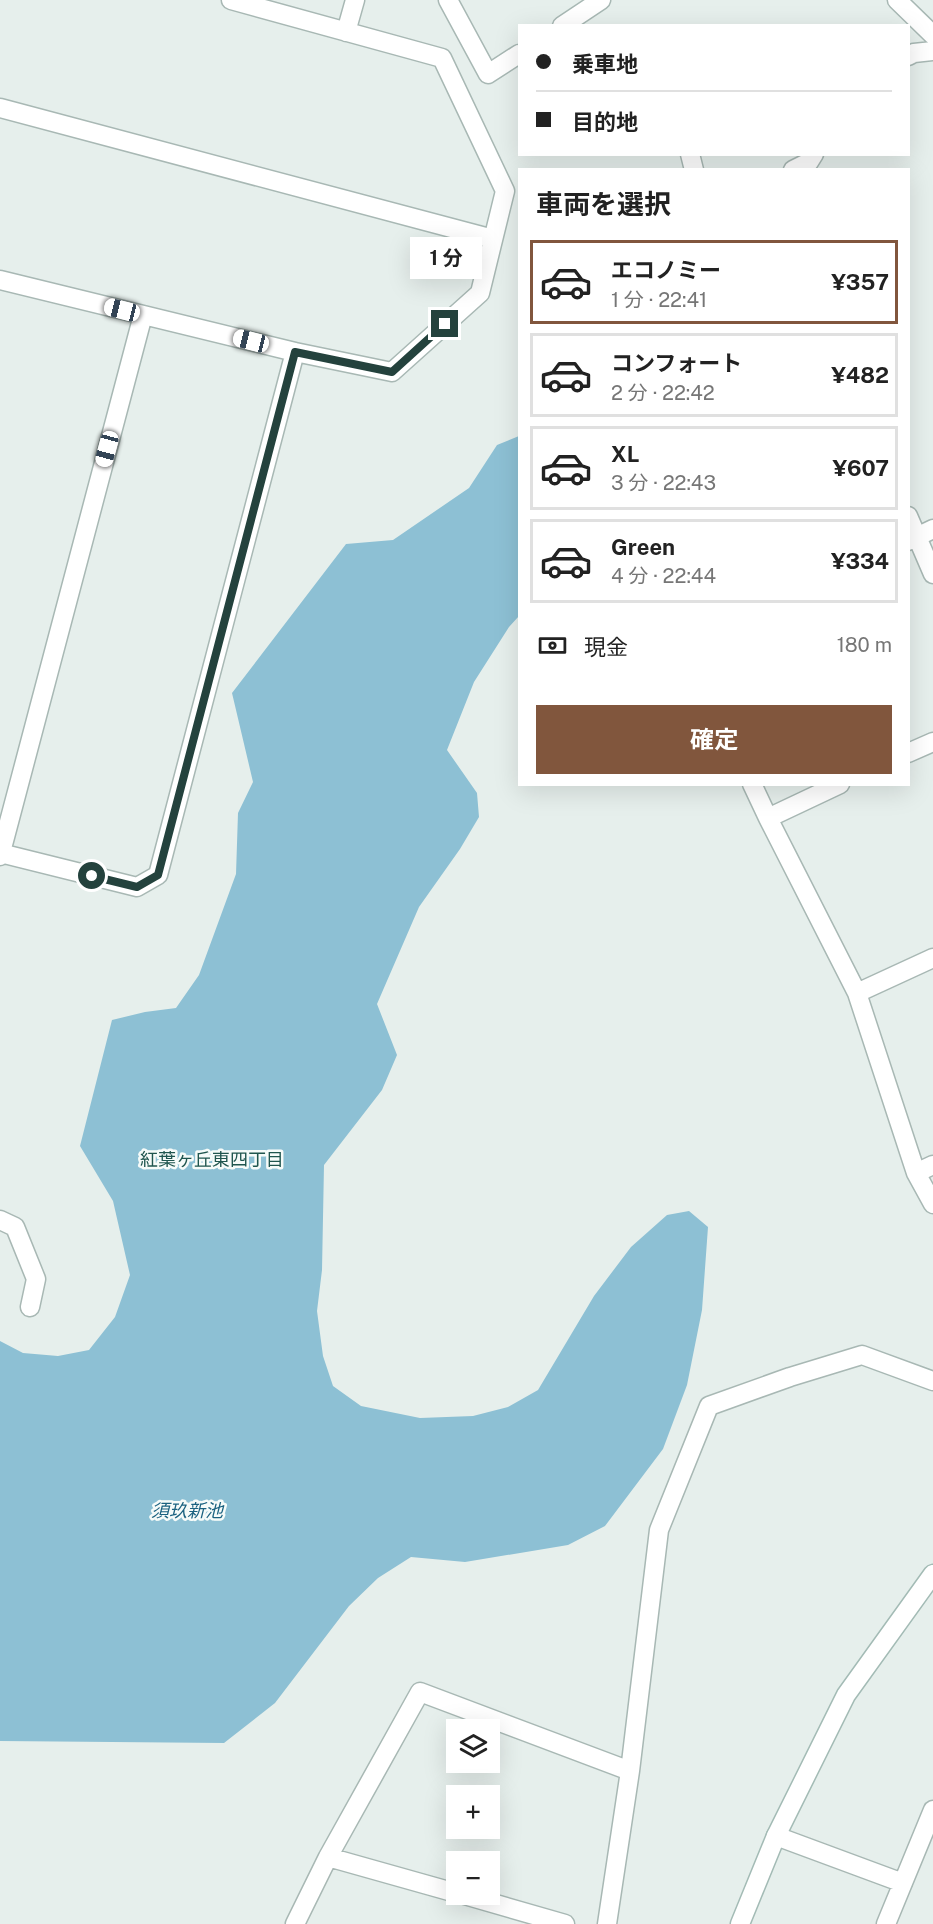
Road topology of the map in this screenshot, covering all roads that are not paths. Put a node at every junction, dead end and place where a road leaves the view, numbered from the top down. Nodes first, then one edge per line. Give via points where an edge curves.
1 (231, 0) edge
2 (355, 0) edge
3 (448, 0) edge
4 (601, 0) edge
5 (897, 0) edge
6 (565, 24) edge
7 (346, 32) junction
8 (933, 35) edge
9 (933, 51) edge
10 (518, 55) edge
11 (910, 55) edge
12 (0, 108) edge
13 (813, 156) edge
14 (797, 168) edge
15 (493, 239) junction
16 (0, 280) edge
17 (142, 315) junction
18 (295, 352) junction
19 (910, 519) edge
20 (919, 535) edge
21 (933, 574) edge
22 (933, 742) edge
23 (910, 752) edge
24 (754, 786) edge
25 (836, 786) edge
26 (768, 818) junction
27 (0, 854) edge
28 (933, 958) edge
29 (857, 993) junction
30 (933, 1165) edge
31 (915, 1173) junction
32 (933, 1204) edge
33 (0, 1220) edge
34 (30, 1307) dead end
35 (933, 1381) edge
36 (933, 1574) edge
37 (630, 1771) junction
38 (933, 1810) edge
39 (776, 1836) junction
40 (328, 1857) junction
41 (903, 1883) junction
42 (446, 1890) edge
43 (498, 1905) edge
44 (295, 1924) edge
45 (565, 1924) edge
46 (607, 1924) edge
47 (740, 1924) edge
48 (886, 1924) edge

1 - 7 street
2 - 7 street
3 - 10 street via 488,74
4 - 6 street
5 - 8 street
7 - 15 street via 442,58 505,191
9 - 11 street
12 - 15 street
13 - 14 street
15 - 18 street via 480,292 392,372
16 - 17 street
17 - 18 street
17 - 27 street
18 - 27 street via 158,875 137,887
19 - 20 street
20 - 21 street
22 - 23 street
24 - 26 street
25 - 26 street
26 - 29 street
28 - 29 street
29 - 31 street
30 - 31 street
31 - 32 street
33 - 34 street via 15,1227 36,1279
35 - 37 street via 862,1355 709,1406 659,1530
36 - 39 street via 846,1695
37 - 40 street via 420,1692
37 - 46 street
38 - 41 street
39 - 41 street
39 - 47 street
40 - 42 street
40 - 44 street
41 - 48 street
43 - 45 street

